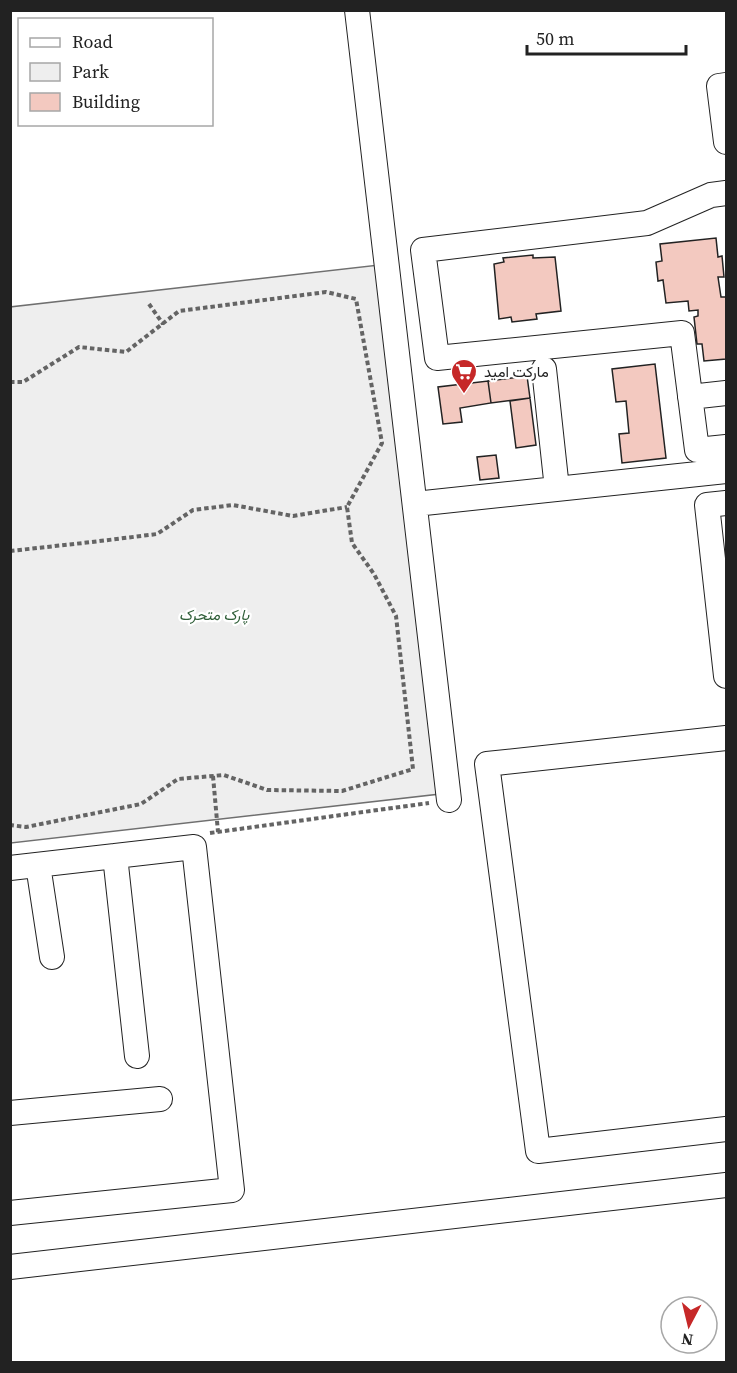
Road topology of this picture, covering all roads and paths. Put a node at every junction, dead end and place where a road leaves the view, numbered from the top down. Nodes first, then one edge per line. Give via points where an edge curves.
1 (357, 10) edge
2 (726, 85) edge
3 (726, 142) edge
4 (726, 193) edge
5 (149, 304) dead end
6 (163, 324) junction
7 (544, 369) dead end
8 (10, 382) edge
9 (726, 393) edge
10 (690, 397) junction
11 (726, 447) edge
12 (726, 471) edge
13 (557, 489) junction
14 (726, 503) edge
15 (415, 504) junction
16 (347, 507) junction
17 (10, 551) edge
18 (726, 676) edge
19 (726, 738) edge
20 (213, 776) junction
21 (449, 800) joint
22 (10, 825) edge
23 (218, 832) junction
24 (206, 833) dead end
25 (115, 856) junction
26 (38, 865) junction
27 (10, 868) edge
28 (52, 957) dead end
29 (137, 1056) dead end
30 (160, 1099) dead end
31 (10, 1113) edge
32 (726, 1129) edge
33 (726, 1185) edge
34 (10, 1213) edge
35 (10, 1267) edge

1 - 15 street
2 - 3 street via 719,86
4 - 10 street via 711,195 647,223 423,250 437,358 682,333
5 - 6 path
6 - 8 path via 126,352 80,347 23,382
6 - 16 path via 179,311 326,292 356,299 382,443
7 - 13 street
9 - 10 street
10 - 11 street via 697,450
12 - 13 street
13 - 15 street
14 - 18 street via 707,505
15 - 21 street
16 - 17 path via 293,516 232,505 192,510 157,534
16 - 20 path via 352,543 396,616 413,769 342,791 267,790 224,775
19 - 32 street via 488,764 538,1152
20 - 22 path via 178,779 141,804 26,827
20 - 23 path
21 - 23 path
23 - 24 path
25 - 26 street
25 - 29 street
25 - 34 street via 194,847 232,1190
26 - 27 street
26 - 28 street
30 - 31 street
33 - 35 street

